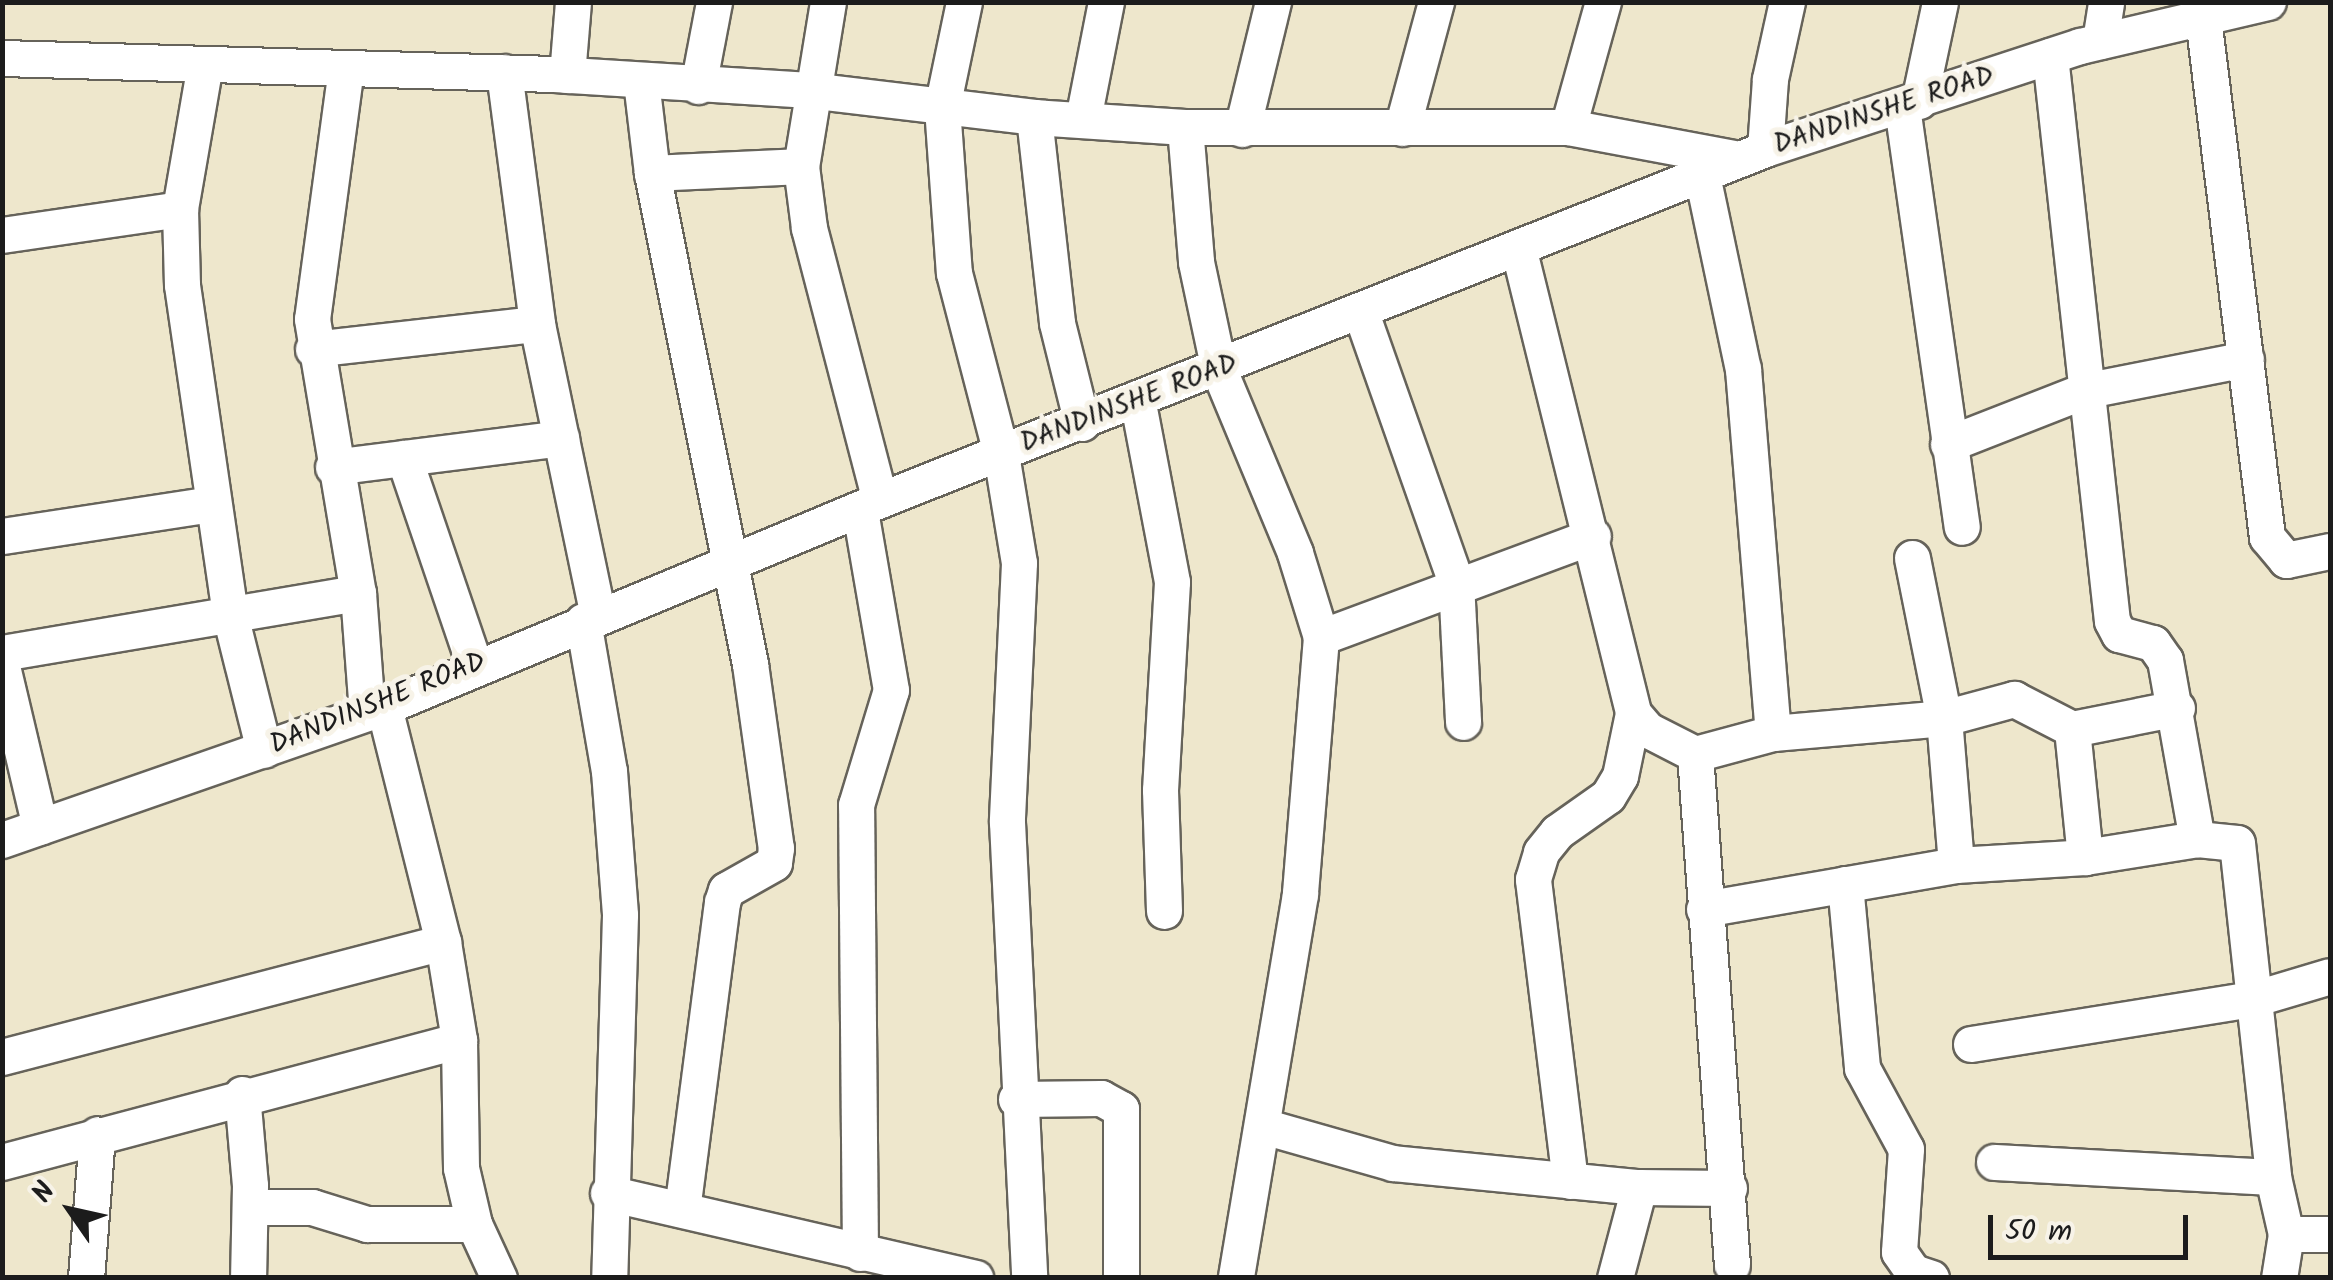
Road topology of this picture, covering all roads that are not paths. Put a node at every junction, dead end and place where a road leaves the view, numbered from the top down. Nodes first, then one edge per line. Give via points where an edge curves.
1 (573, 2) edge
2 (714, 2) edge
3 (828, 2) edge
4 (964, 2) edge
5 (1106, 2) edge
6 (1273, 2) edge
7 (1436, 2) edge
8 (1603, 2) edge
9 (1787, 2) edge
10 (1940, 2) edge
11 (2106, 2) edge
12 (2268, 2) edge
13 (2203, 18) junction
14 (2100, 42) junction
15 (2050, 56) junction
16 (2, 58) edge
17 (205, 64) junction
18 (346, 68) junction
19 (504, 72) junction
20 (566, 75) junction
21 (641, 81) junction
22 (698, 86) junction
23 (809, 90) junction
24 (1910, 104) junction
25 (942, 107) junction
26 (1034, 118) junction
27 (1083, 119) junction
28 (1185, 127) junction
29 (1568, 127) junction
30 (1402, 128) junction
31 (1242, 129) junction
32 (1753, 154) junction
33 (802, 166) junction
34 (652, 173) junction
35 (1702, 175) junction
36 (180, 209) junction
37 (2, 235) edge
38 (1518, 247) junction
39 (1360, 310) junction
40 (537, 324) junction
41 (313, 349) junction
42 (2246, 359) junction
43 (1219, 370) junction
44 (2083, 391) junction
45 (1137, 398) junction
46 (1082, 423) junction
47 (561, 438) junction
48 (1948, 444) junction
49 (1001, 454) junction
50 (404, 458) junction
51 (333, 467) junction
52 (212, 504) junction
53 (870, 506) junction
54 (1962, 527) dead end
55 (2, 536) edge
56 (1593, 536) junction
57 (2330, 551) edge
58 (1912, 558) dead end
59 (726, 564) junction
60 (1456, 582) junction
61 (358, 593) junction
62 (230, 616) junction
63 (591, 618) junction
64 (1321, 637) junction
65 (2, 653) edge
66 (2, 666) edge
67 (474, 666) junction
68 (2177, 708) junction
69 (376, 710) junction
70 (1632, 713) junction
71 (8, 715) edge
72 (1944, 718) junction
73 (1463, 722) dead end
74 (2072, 730) junction
75 (1774, 733) junction
76 (264, 750) junction
77 (1695, 754) junction
78 (40, 827) junction
79 (2196, 839) junction
80 (2, 840) edge
81 (2085, 856) junction
82 (1956, 865) junction
83 (1845, 884) junction
84 (1704, 908) junction
85 (1164, 910) dead end
86 (443, 942) junction
87 (2330, 976) edge
88 (2253, 998) junction
89 (459, 1040) junction
90 (1970, 1044) dead end
91 (2, 1057) edge
92 (242, 1094) junction
93 (1016, 1099) junction
94 (1263, 1126) junction
95 (98, 1134) junction
96 (2, 1162) edge
97 (1994, 1162) dead end
98 (2273, 1176) junction
99 (1570, 1181) junction
100 (1639, 1187) junction
101 (1728, 1188) junction
102 (608, 1193) junction
103 (250, 1207) junction
104 (682, 1209) junction
105 (474, 1224) junction
106 (2286, 1234) junction
107 (2330, 1234) edge
108 (860, 1254) junction
109 (1732, 1265) dead end
110 (86, 1278) edge
111 (248, 1278) edge
112 (499, 1278) edge
113 (609, 1278) edge
114 (975, 1278) edge
115 (1028, 1278) edge
116 (1121, 1278) edge
117 (1236, 1278) edge
118 (1615, 1278) edge
119 (1930, 1278) edge
120 (2279, 1278) edge

1 - 20 street
2 - 22 street
3 - 23 street
4 - 25 street
5 - 27 street
6 - 31 street
7 - 30 street
8 - 29 street
9 - 32 street
10 - 24 street
11 - 14 street
12 - 13 street, DANDINSHE ROAD
13 - 14 street, DANDINSHE ROAD
13 - 42 street
14 - 15 street, DANDINSHE ROAD
15 - 24 street, DANDINSHE ROAD
15 - 44 street
16 - 17 street
17 - 18 street
17 - 36 street
18 - 19 street
18 - 41 street
19 - 20 street
19 - 40 street
20 - 21 street
21 - 22 street
21 - 34 street
22 - 23 street
23 - 25 street
23 - 33 street
24 - 32 street, DANDINSHE ROAD
24 - 48 street
25 - 26 street
25 - 49 street via 954,273
26 - 27 street
26 - 46 street via 1056,322
27 - 28 street
28 - 31 street
28 - 43 street via 1196,262
29 - 30 street
29 - 32 street
30 - 31 street
32 - 35 street, DANDINSHE ROAD
33 - 34 street
33 - 53 street via 809,228
34 - 59 street
35 - 38 street, DANDINSHE ROAD
35 - 75 street via 1744,369
36 - 37 street
36 - 52 street via 182,284
38 - 39 street, DANDINSHE ROAD
38 - 56 street
39 - 43 street, DANDINSHE ROAD
39 - 60 street
40 - 41 street
40 - 47 street
41 - 51 street
42 - 44 street
42 - 57 street via 2271,549 2286,560
43 - 45 street, DANDINSHE ROAD
43 - 64 street via 1295,552
44 - 48 street
44 - 68 street via 2112,621 2119,634 2160,649
45 - 46 street, DANDINSHE ROAD
45 - 85 street via 1172,582 1160,790
46 - 49 street, DANDINSHE ROAD
47 - 50 street
47 - 63 street
48 - 54 street
49 - 53 street, DANDINSHE ROAD
49 - 93 street via 1019,564 1019,664 1007,792
50 - 51 street
50 - 67 street
51 - 61 street
52 - 55 street
52 - 62 street
53 - 59 street, DANDINSHE ROAD
53 - 108 street via 892,690 856,805
56 - 60 street
56 - 70 street
58 - 72 street
59 - 63 street, DANDINSHE ROAD
59 - 104 street via 750,664 776,858 726,890 722,902
60 - 64 street
60 - 73 street
61 - 62 street
61 - 69 street
62 - 65 street
62 - 76 street
63 - 67 street, DANDINSHE ROAD
63 - 102 street via 620,915
64 - 94 street via 1300,894
66 - 71 street
67 - 69 street, DANDINSHE ROAD
68 - 74 street
68 - 79 street
69 - 76 street, DANDINSHE ROAD
69 - 86 street
70 - 77 street via 1648,730
70 - 99 street via 1620,776 1608,796 1556,832 1533,879
71 - 78 street
72 - 74 street via 2014,699
72 - 75 street
72 - 82 street
74 - 81 street
75 - 77 street
76 - 78 street, DANDINSHE ROAD
77 - 84 street
78 - 80 street, DANDINSHE ROAD
79 - 81 street
79 - 88 street via 2237,843
81 - 82 street
82 - 83 street
83 - 84 street
83 - 119 street via 1862,1068 1906,1149 1899,1252 1913,1272
84 - 101 street
86 - 89 street
86 - 91 street
87 - 88 street
88 - 90 street
88 - 98 street
89 - 92 street
89 - 105 street via 460,1168
92 - 95 street
92 - 103 street
93 - 115 street
93 - 116 street via 1101,1098 1122,1109
94 - 99 street via 1382,1161
94 - 117 street
95 - 96 street
95 - 110 street
97 - 98 street
98 - 106 street
99 - 100 street
100 - 101 street
100 - 118 street
101 - 109 street
102 - 104 street
102 - 113 street
103 - 105 street via 312,1206 368,1224
103 - 111 street
104 - 108 street
105 - 112 street
106 - 107 street
106 - 120 street
108 - 114 street

